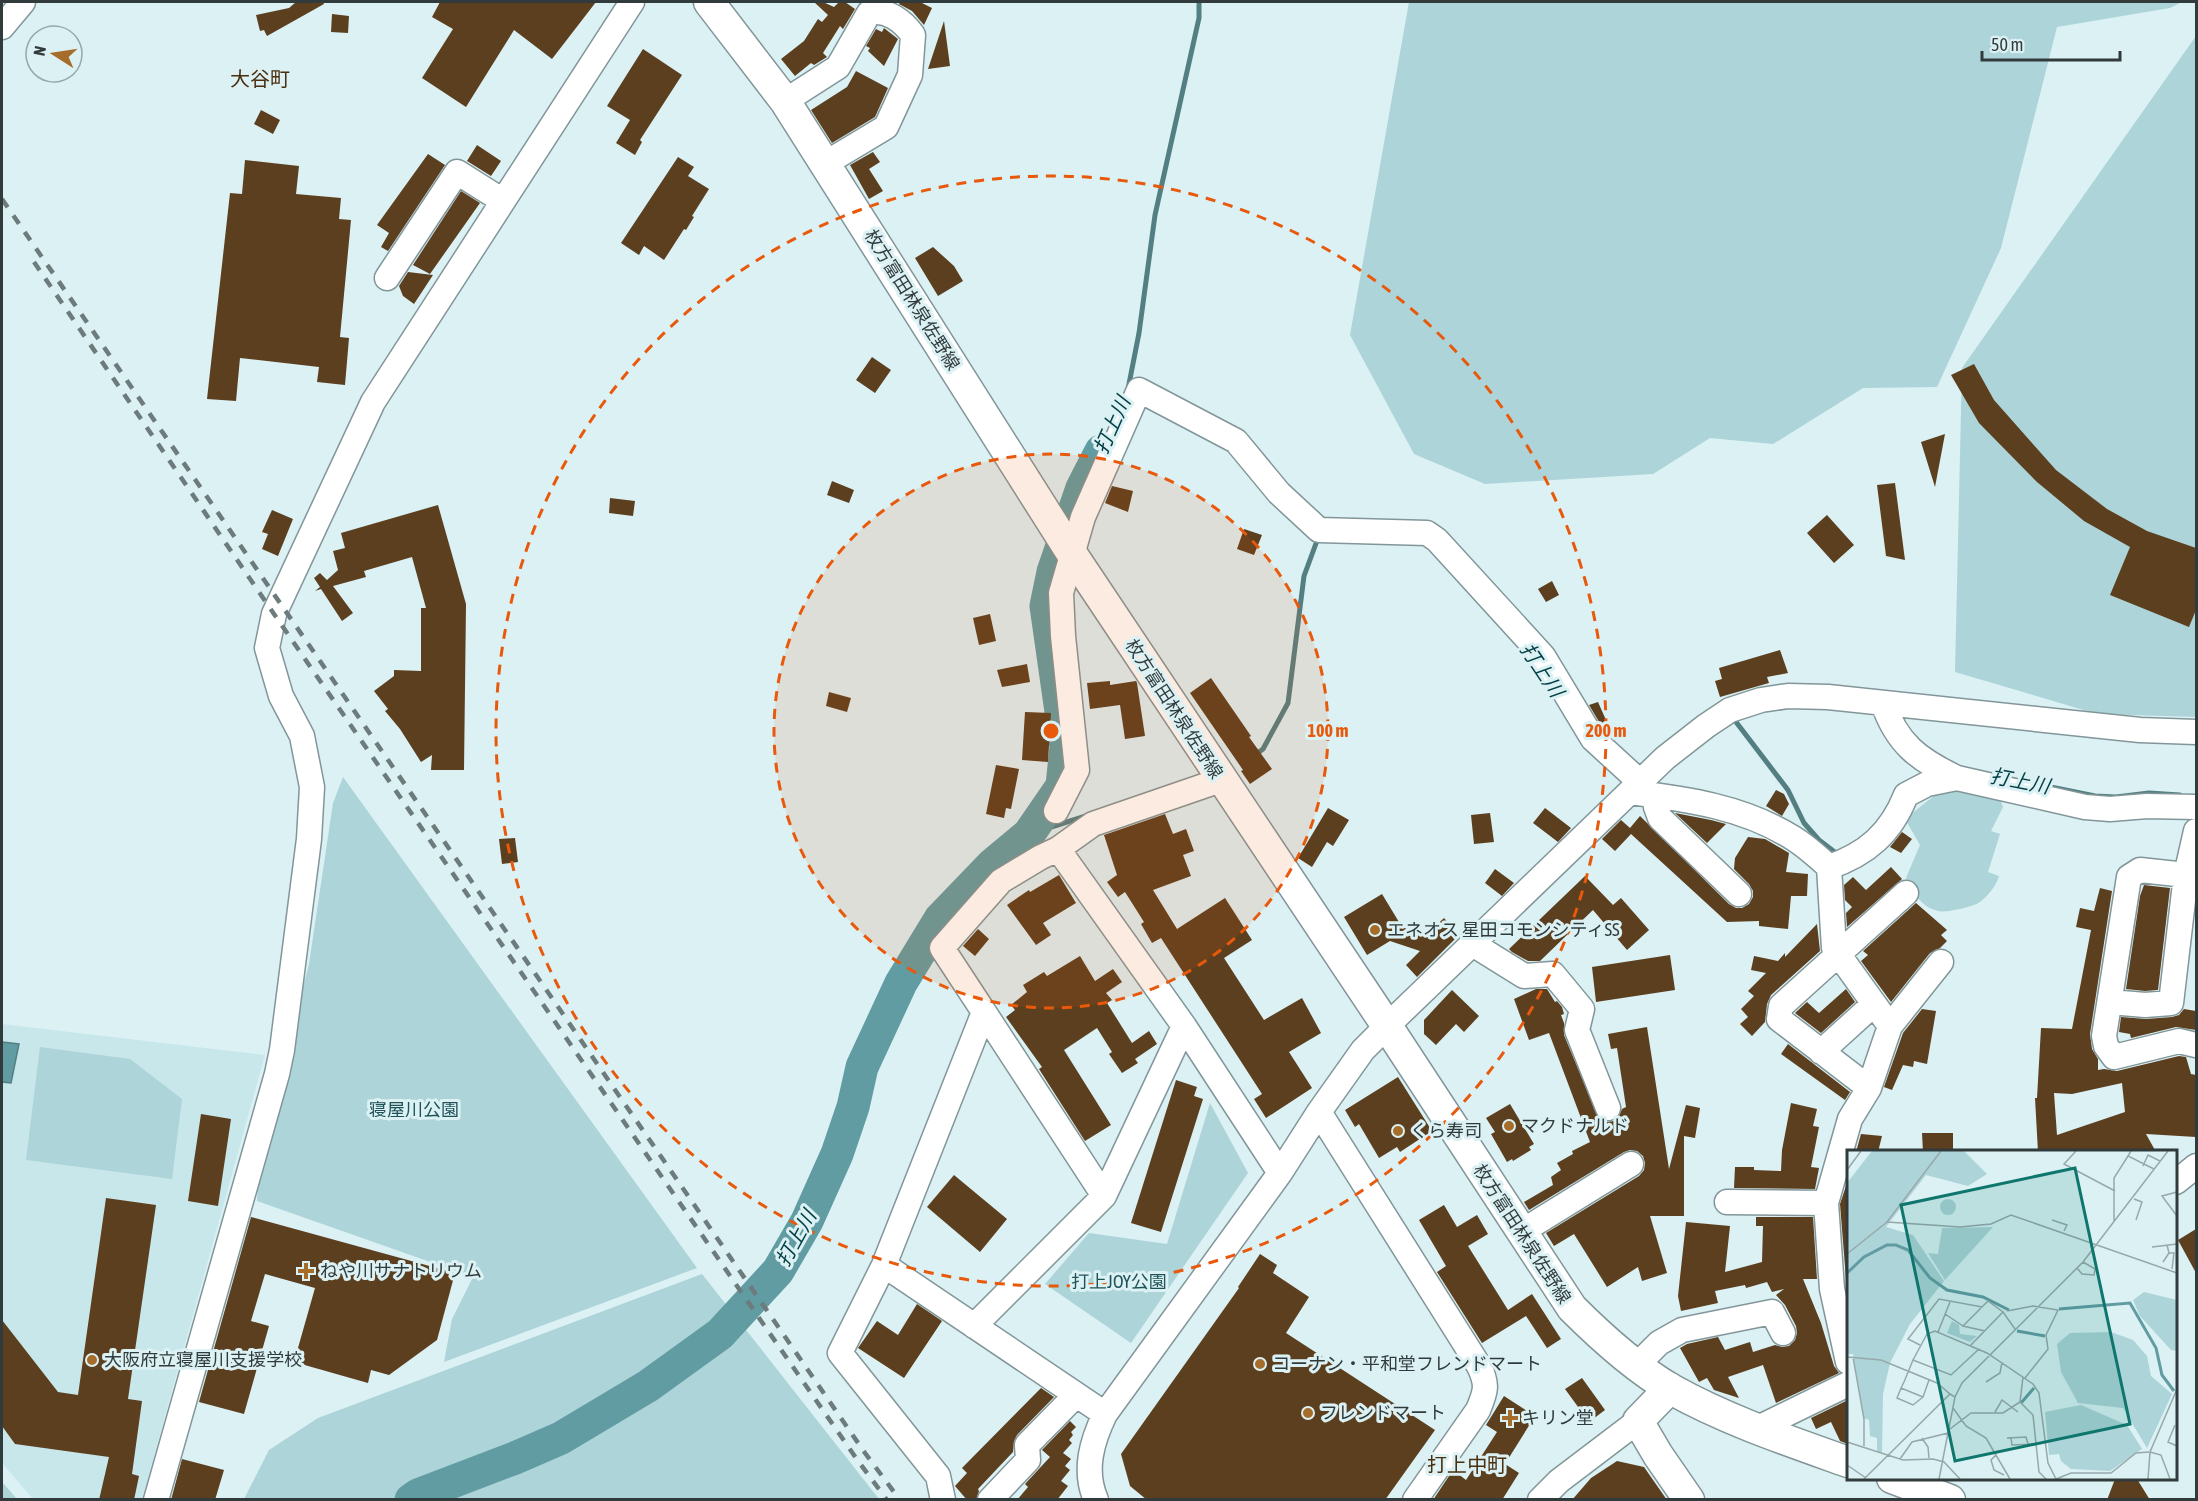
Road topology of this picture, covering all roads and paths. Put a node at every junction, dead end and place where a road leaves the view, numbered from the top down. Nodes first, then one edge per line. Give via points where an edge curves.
1 (23, 2) edge
2 (632, 2) edge
3 (709, 2) edge
4 (2, 27) edge
5 (785, 101) junction
6 (826, 163) junction
7 (503, 201) junction
8 (387, 278) dead end
9 (1072, 554) junction
10 (1883, 703) junction
11 (2196, 732) edge
12 (1957, 778) junction
13 (1221, 780) junction
14 (1642, 790) junction
15 (2196, 807) edge
16 (1056, 811) dead end
17 (2196, 831) edge
18 (1058, 849) junction
19 (1829, 867) junction
20 (2186, 875) junction
21 (1739, 894) dead end
22 (1906, 894) dead end
23 (1471, 943) junction
24 (1839, 955) junction
25 (1941, 962) dead end
26 (2110, 1002) junction
27 (1874, 1004) junction
28 (984, 1012) junction
29 (1184, 1026) junction
30 (1387, 1026) junction
31 (1890, 1026) junction
32 (2196, 1045) edge
33 (1821, 1052) junction
34 (1869, 1088) junction
35 (1608, 1108) dead end
36 (1319, 1112) junction
37 (1631, 1164) dead end
38 (2196, 1166) edge
39 (1280, 1173) junction
40 (2177, 1180) edge
41 (1104, 1196) junction
42 (1727, 1202) dead end
43 (1826, 1203) junction
44 (1521, 1232) junction
45 (884, 1265) junction
46 (974, 1326) junction
47 (1783, 1333) dead end
48 (1847, 1357) edge
49 (1638, 1364) junction
50 (1847, 1384) edge
51 (1670, 1388) junction
52 (1076, 1395) junction
53 (1105, 1414) junction
54 (1638, 1420) junction
55 (1756, 1429) junction
56 (1847, 1462) edge
57 (1896, 1480) edge
58 (1933, 1490) edge
59 (156, 1500) edge
60 (943, 1500) edge
61 (990, 1500) edge
62 (1096, 1500) edge
63 (1415, 1500) edge
64 (1540, 1500) edge
65 (1689, 1500) edge

1 - 4 street
2 - 7 street
3 - 5 main road, 枚方富田林泉佐野線
5 - 6 main road, 枚方富田林泉佐野線
5 - 6 street via 838,67 868,13 890,14 913,35 910,75 886,127
6 - 9 main road, 枚方富田林泉佐野線
7 - 8 street via 457,172
7 - 59 street via 373,402 274,614 267,648 280,696 302,736 312,787 282,1050
9 - 13 main road, 枚方富田林泉佐野線
9 - 14 street via 1083,517 1139,390 1236,441 1279,493 1319,530 1427,533 1437,540 1543,656 1593,739
9 - 16 street via 1062,593 1077,770
10 - 11 street via 2140,730
10 - 12 street via 1890,724 1907,746 1930,765
10 - 14 street via 1788,696 1730,710 1665,758
12 - 15 street via 2085,807
12 - 19 street via 1927,784 1906,795 1901,809 1872,845
13 - 18 street via 1093,824
13 - 30 main road, 枚方富田林泉佐野線
14 - 19 street via 1750,816 1794,838
14 - 21 street via 1660,818
14 - 23 street
17 - 20 street
18 - 28 street via 1001,881 942,948
18 - 29 street
19 - 24 street via 1834,948
20 - 26 street via 2140,870 2129,877
20 - 26 street via 2170,1003
22 - 24 street
23 - 30 street
23 - 35 street via 1524,976 1552,974 1582,1009 1577,1030
24 - 27 street
24 - 33 street via 1781,1006 1779,1019
25 - 31 street
26 - 32 street via 2104,1036 2114,1057 2179,1041
27 - 31 street
27 - 33 street
28 - 41 street
28 - 45 street
29 - 39 street
29 - 41 street
30 - 36 street via 1363,1050
30 - 44 main road, 枚方富田林泉佐野線
31 - 34 street
33 - 34 street
34 - 43 street via 1850,1119
36 - 39 street
36 - 63 street via 1486,1381 1478,1410
37 - 44 street
38 - 40 street
39 - 53 street
41 - 46 street
42 - 43 street
43 - 48 street via 1832,1289
44 - 49 main road, 枚方富田林泉佐野線 via 1572,1308
45 - 46 street
45 - 60 street via 840,1353 938,1476
46 - 52 street
47 - 49 street via 1772,1312 1682,1330 1659,1343
49 - 51 main road, 枚方富田林泉佐野線
50 - 55 street
51 - 54 main road
51 - 55 main road, 枚方富田林泉佐野線
52 - 53 street
52 - 61 street via 1027,1445 1028,1460
53 - 62 street via 1094,1438 1090,1464
54 - 64 street via 1558,1481
54 - 65 main road
55 - 56 main road, 枚方富田林泉佐野線
57 - 58 main road

